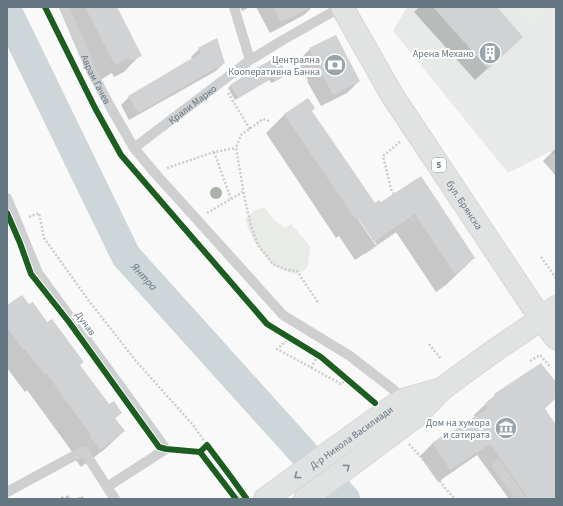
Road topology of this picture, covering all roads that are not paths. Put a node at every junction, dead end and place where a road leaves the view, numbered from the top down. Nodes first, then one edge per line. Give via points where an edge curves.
1 (64, 7) edge
2 (234, 7) edge
3 (341, 7) edge
4 (250, 60) junction
5 (134, 148) junction
6 (7, 198) edge
7 (549, 313) edge
8 (556, 338) edge
9 (443, 388) junction
10 (402, 400) junction
11 (497, 465) dead end
12 (107, 487) junction
13 (7, 492) edge
14 (260, 497) edge
15 (115, 499) edge
16 (305, 499) edge
17 (520, 499) edge

1 - 5 lane, Аврам Гачев via 91,70
2 - 4 lane
3 - 4 lane, Крали Марко
3 - 7 street, бул. Брянска / 5 via 392,96
4 - 5 lane, Крали Марко
5 - 10 lane, Аврам Гачев via 283,315 350,356 394,390
6 - 12 lane, Дунав via 38,273 166,449
7 - 8 street, бул. Брянска / 5
7 - 9 street, Д-р Никола Василиади
9 - 10 street, Д-р Никола Василиади
16 -> 9 street, Д-р Никола Василиади via 415,417
10 -> 14 street, Д-р Никола Василиади
11 - 17 lane
12 - 13 lane via 84,452
12 - 15 lane

